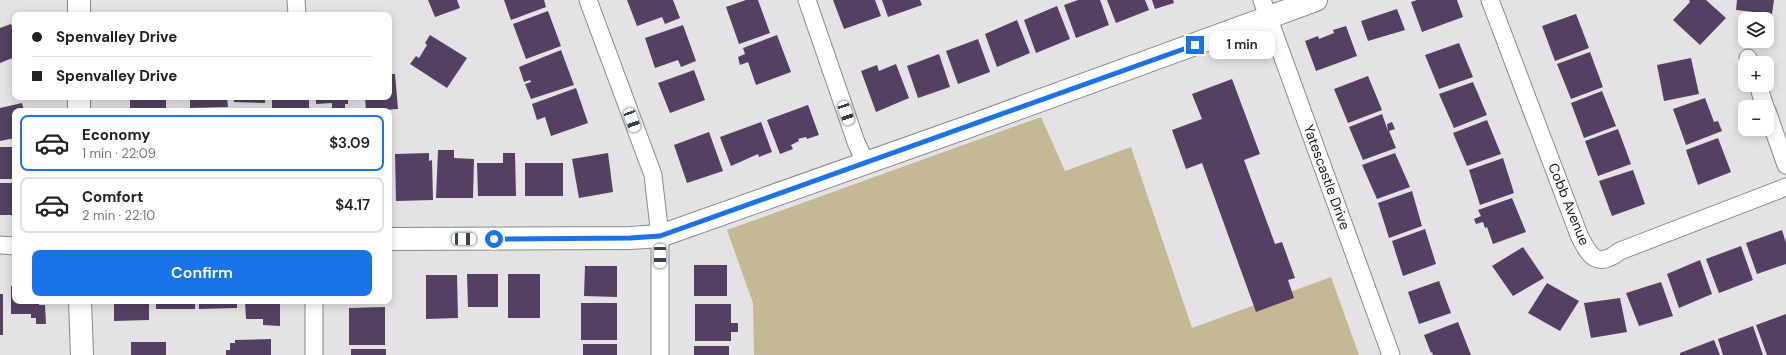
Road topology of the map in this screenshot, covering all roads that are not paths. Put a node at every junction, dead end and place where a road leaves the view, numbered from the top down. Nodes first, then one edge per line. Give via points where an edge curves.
1 (79, 0) edge
2 (296, 0) edge
3 (588, 0) edge
4 (807, 0) edge
5 (1316, 0) edge
6 (1490, 0) edge
7 (1265, 9) edge
8 (79, 12) edge
9 (297, 12) edge
10 (1774, 132) edge
11 (865, 162) junction
12 (1786, 165) edge
13 (1786, 187) edge
14 (660, 236) junction
15 (392, 239) edge
16 (0, 245) edge
17 (12, 246) edge
18 (80, 304) edge
19 (314, 304) edge
20 (82, 355) edge
21 (314, 355) edge
22 (660, 355) edge
23 (1391, 355) edge

1 - 8 street
2 - 9 street
3 - 14 street via 653,175
4 - 11 street
5 - 7 street
6 - 13 street, Cobb Avenue via 1579,234 1589,254 1596,259 1611,258 1620,251
7 - 11 street
7 - 23 street, Yatescastle Drive
10 - 12 street
11 - 14 street
14 - 15 street
14 - 22 street
16 - 17 street
18 - 20 street
19 - 21 street

